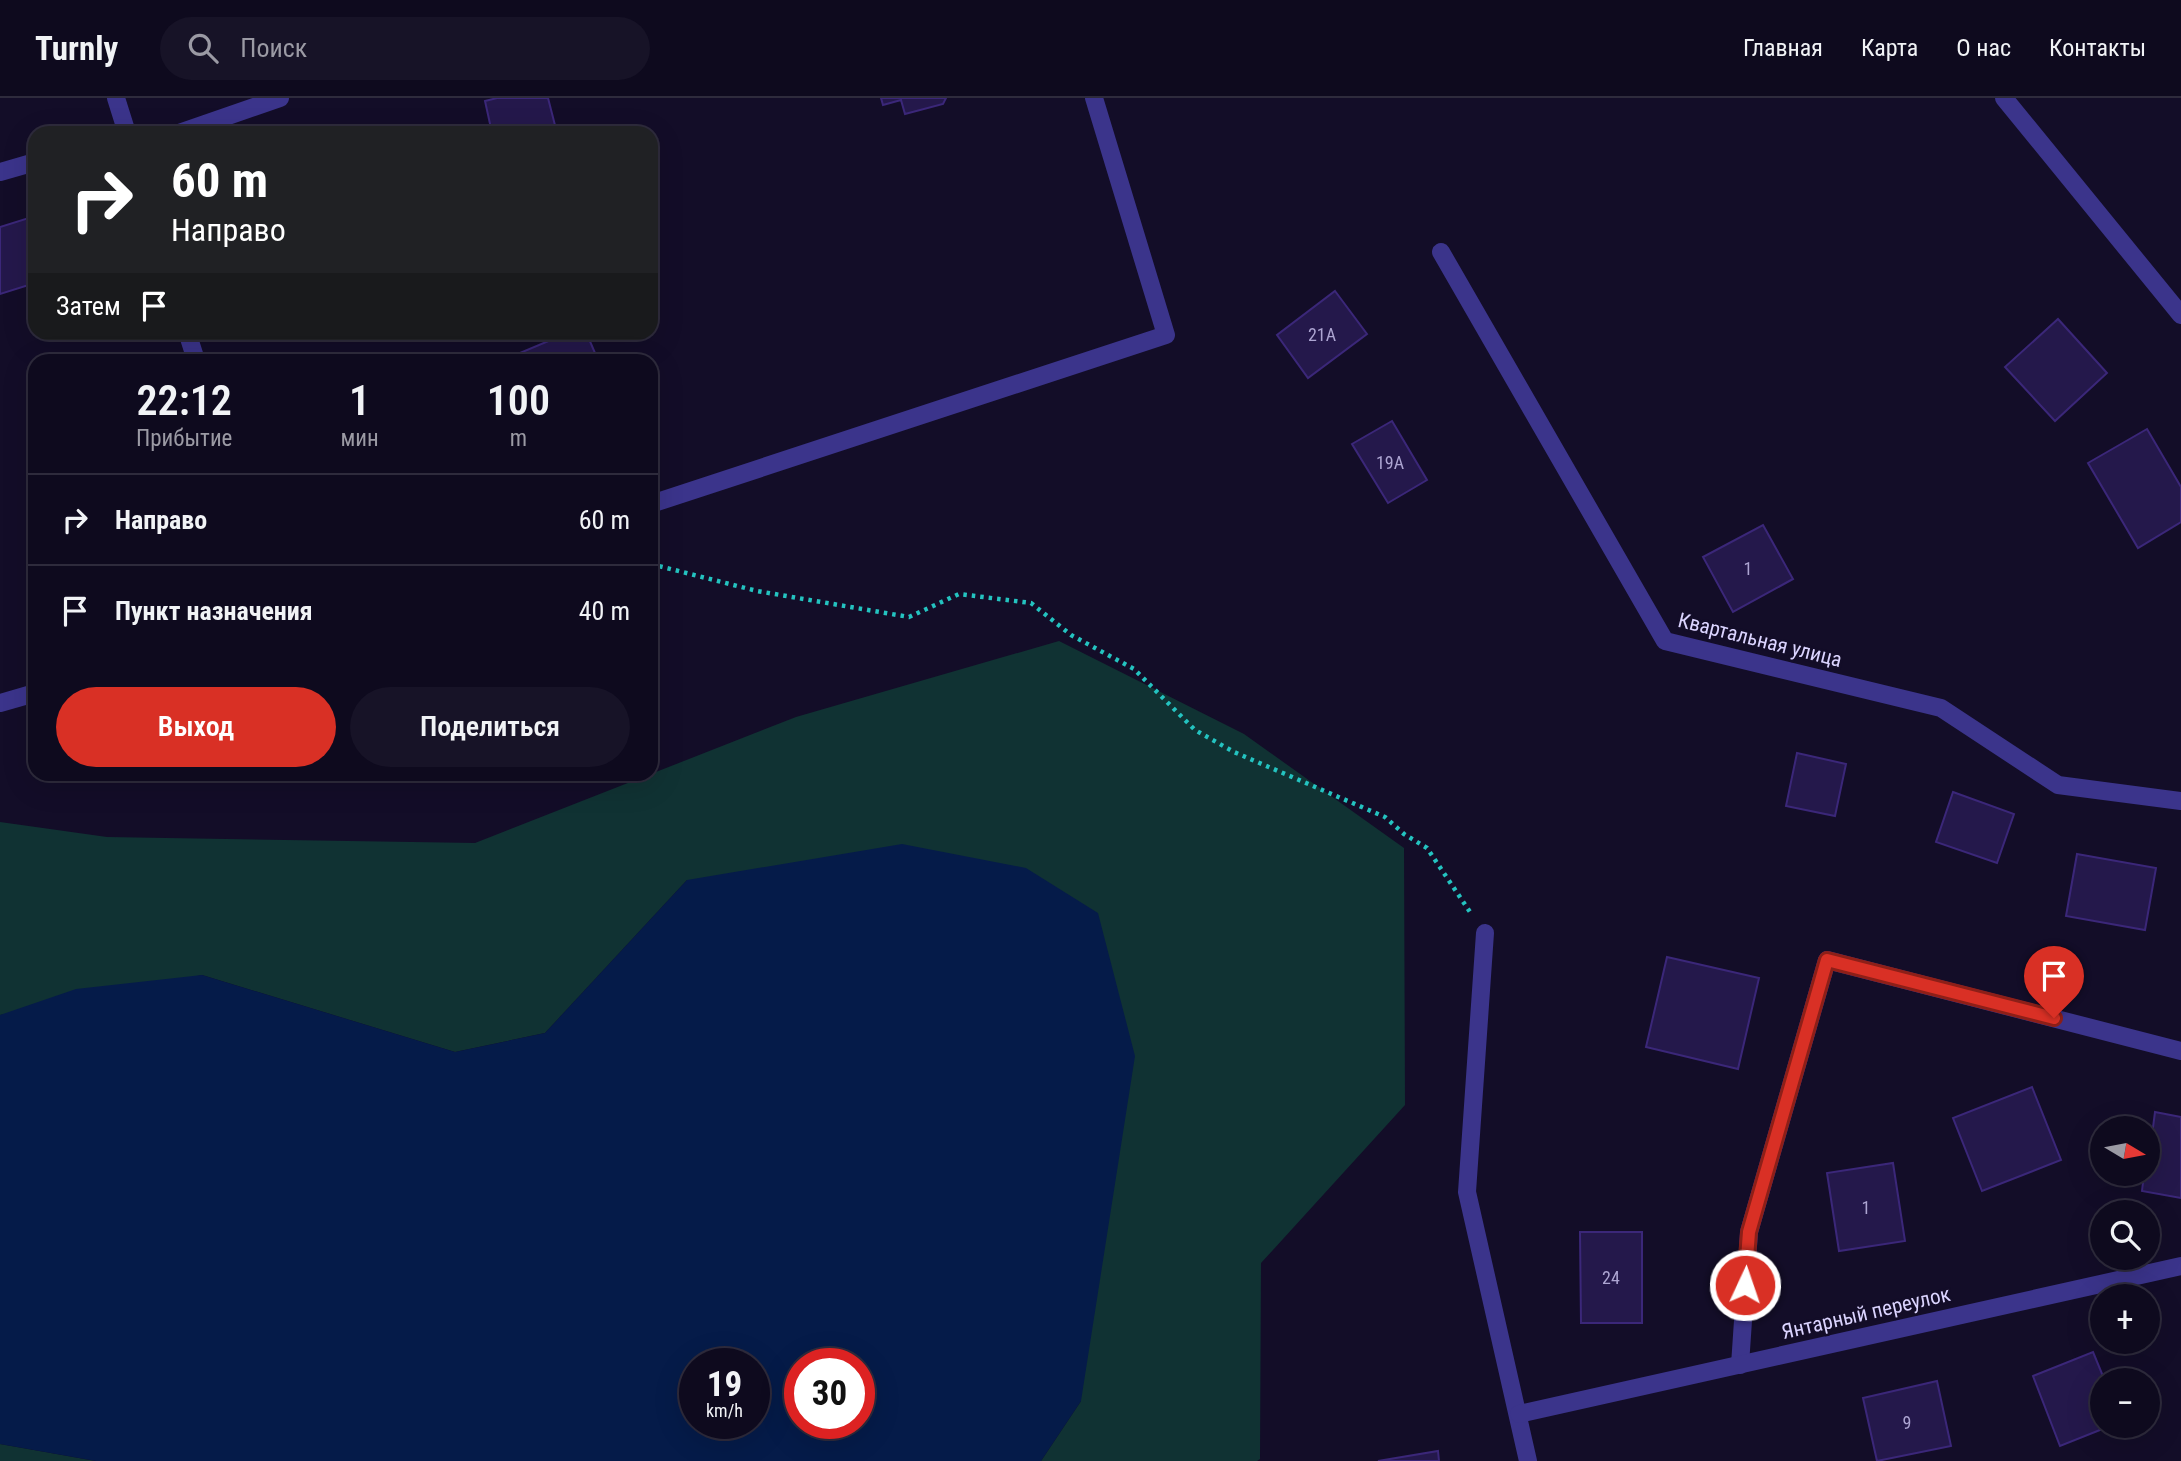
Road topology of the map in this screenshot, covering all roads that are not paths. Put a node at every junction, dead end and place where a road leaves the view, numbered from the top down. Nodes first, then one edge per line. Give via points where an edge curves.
1 (116, 98) edge
2 (280, 98) edge
3 (1094, 98) edge
4 (2004, 98) edge
5 (125, 126) edge
6 (199, 126) edge
7 (28, 164) edge
8 (0, 172) edge
9 (1441, 252) dead end
10 (2181, 315) edge
11 (658, 502) edge
12 (28, 695) edge
13 (0, 703) edge
14 (2181, 801) edge
15 (1485, 933) road end
16 (2181, 1051) edge
17 (2181, 1266) edge
18 (1740, 1365) junction
19 (1519, 1414) junction
20 (1528, 1461) edge

1 - 5 street
2 - 6 street
3 - 11 street via 1166,335
4 - 10 street
7 - 8 street
9 - 14 street, Квартальная улица via 1665,641 1941,708 2058,785
12 - 13 street
15 - 19 street via 1467,1192
16 - 18 street via 1827,960 1749,1232
17 - 18 street, Янтарный переулок
18 - 19 street, Янтарный переулок
19 - 20 street

